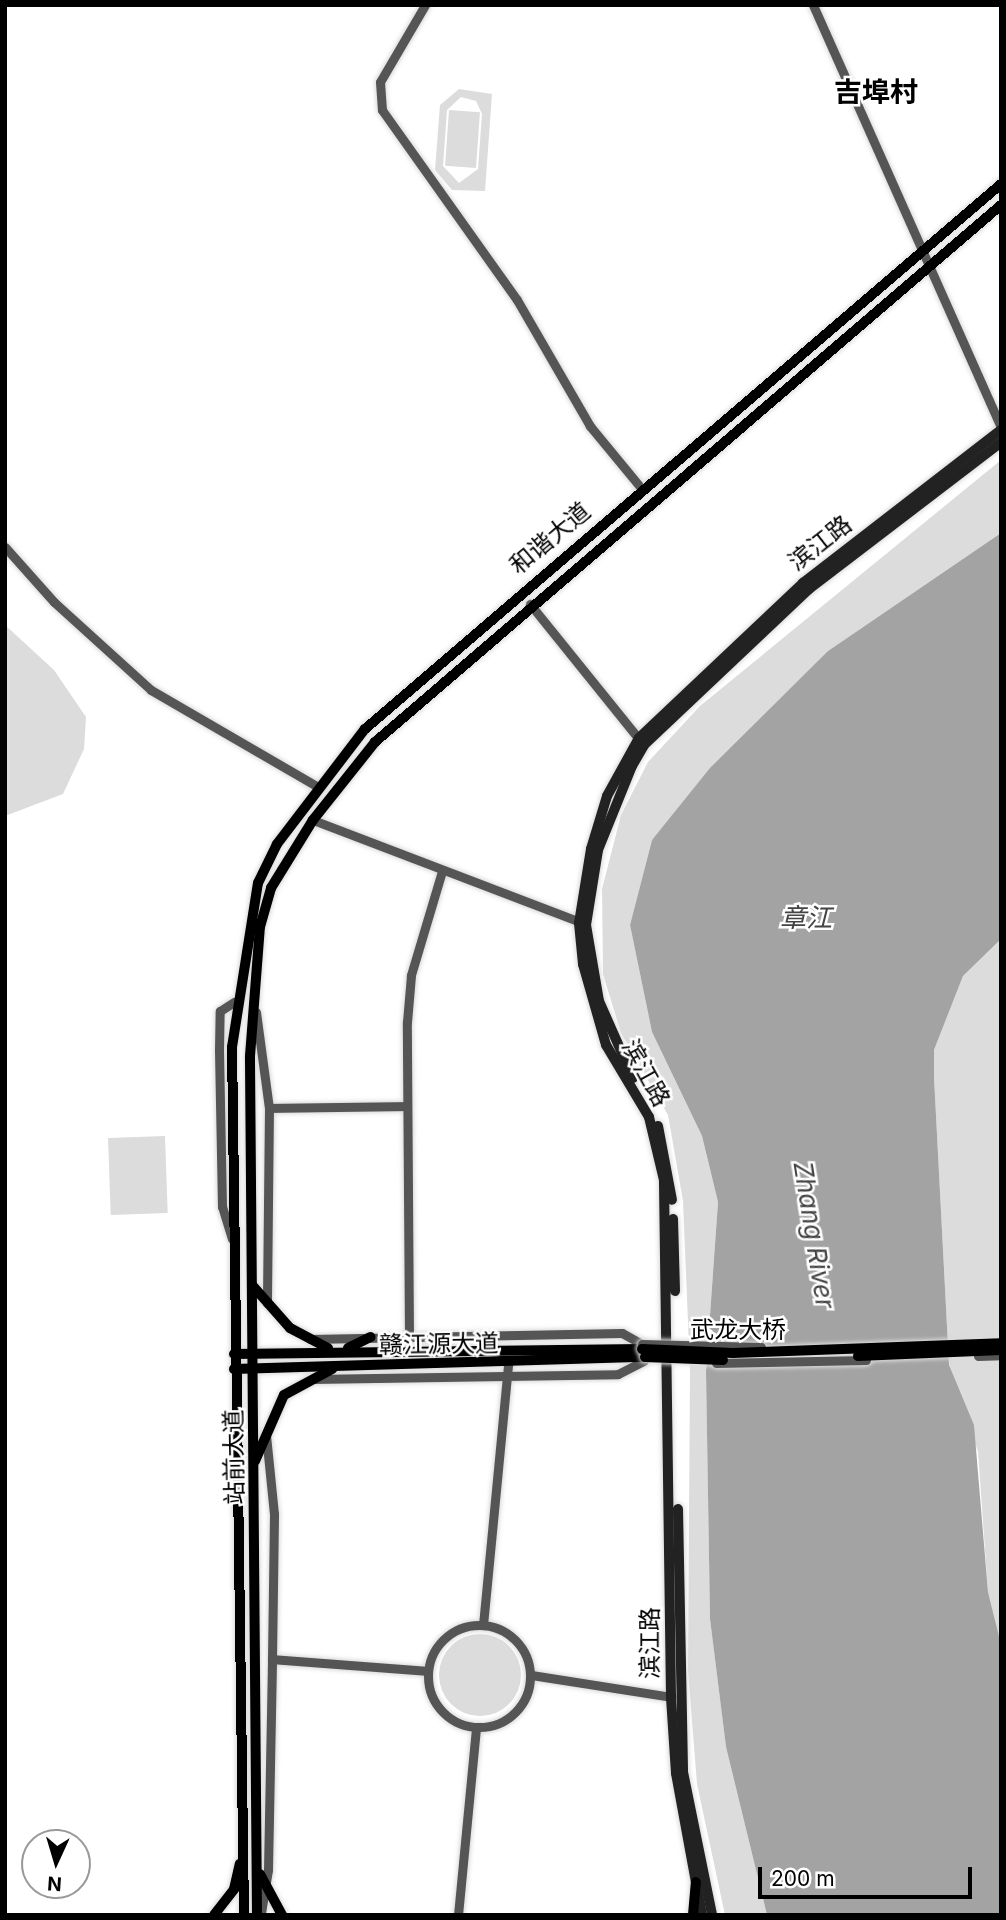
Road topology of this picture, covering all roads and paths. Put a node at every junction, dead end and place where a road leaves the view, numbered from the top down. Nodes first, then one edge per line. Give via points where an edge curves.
1 (425, 5) edge
2 (813, 5) edge
3 (1001, 184) edge
4 (1001, 205) edge
5 (920, 252) junction
6 (928, 268) junction
7 (1001, 429) edge
8 (1001, 442) edge
9 (642, 489) junction
10 (5, 547) edge
11 (530, 604) junction
12 (642, 741) junction
13 (318, 787) junction
14 (313, 820) junction
15 (442, 871) junction
16 (583, 924) junction
17 (253, 998) junction
18 (234, 1002) joint
19 (407, 1105) junction
20 (269, 1108) junction
21 (252, 1285) junction
22 (267, 1303) junction
23 (409, 1336) junction
24 (371, 1338) junction
25 (307, 1339) junction
26 (1001, 1341) edge
27 (338, 1350) junction
28 (253, 1353) junction
29 (643, 1353) junction
30 (1001, 1353) edge
31 (234, 1354) junction
32 (508, 1363) junction
33 (337, 1367) junction
34 (234, 1369) junction
35 (253, 1369) junction
36 (506, 1378) junction
37 (311, 1379) junction
38 (266, 1434) junction
39 (253, 1463) junction
40 (483, 1625) junction
41 (272, 1659) junction
42 (428, 1671) junction
43 (531, 1675) junction
44 (671, 1697) junction
45 (476, 1728) junction
46 (244, 1833) junction
47 (258, 1870) junction
48 (696, 1882) junction
49 (265, 1886) junction
50 (214, 1915) edge
51 (244, 1915) edge
52 (259, 1915) edge
53 (282, 1915) edge
54 (458, 1915) edge
55 (693, 1915) edge
56 (702, 1915) edge
57 (712, 1915) edge

1 - 9 street via 380,82 382,110 517,300 590,426
2 - 5 street
3 - 5 main road, 和谐大道
4 - 6 main road, 和谐大道
5 - 6 street
5 - 9 main road, 和谐大道
6 - 7 street
6 - 11 main road, 和谐大道
7 - 12 main road, 滨江路 via 803,583
8 - 12 main road, 滨江路 via 809,589
9 - 13 main road, 和谐大道 via 365,729
10 - 13 street via 62,610 151,690
11 - 12 street
11 - 14 main road, 和谐大道 via 375,743
12 - 16 main road, 滨江路 via 614,799
13 - 18 main road, 和谐大道 via 258,883
14 - 15 street
14 - 17 main road, 和谐大道 via 271,888
15 - 16 street
15 - 19 street via 411,975
16 - 44 main road, 滨江路 via 592,1003 606,1045 649,1117 664,1181
16 - 57 main road, 滨江路 via 612,1041 654,1114 671,1179 680,1722 687,1800
17 - 20 street
17 - 21 main road, 站前大道
18 - 31 main road, 站前大道
19 - 20 street
19 - 23 street
20 - 22 street
21 - 22 main road
21 - 28 main road, 站前大道
22 - 25 main road
23 - 24 street
23 - 29 street via 622,1333
24 - 25 street
24 - 27 main road
25 - 27 main road
26 - 29 main road, 武龙大桥, bridge
27 - 28 main road, 赣江源大道
27 - 29 main road, 赣江源大道
28 - 31 main road, 赣江源大道
28 - 35 main road, 站前大道
29 - 30 main road, 武龙大桥, bridge
29 - 32 main road, 赣江源大道
29 - 36 street via 618,1374
31 - 34 main road, 站前大道
32 - 33 main road, 赣江源大道
32 - 36 street
33 - 35 main road, 赣江源大道
33 - 37 main road
34 - 35 main road, 赣江源大道
34 - 46 main road, 站前大道
35 - 39 main road, 站前大道
36 - 37 street
36 - 40 street
37 - 38 main road via 284,1395
38 - 39 main road
38 - 41 street via 274,1514
39 - 47 main road, 站前大道
40 - 42 street via 440,1642
40 - 43 street via 517,1641
41 - 42 street
41 - 49 street
42 - 45 street via 435,1703 460,1724
43 - 44 street
43 - 45 street via 529,1692 509,1719
44 - 48 main road, 滨江路 via 676,1773
45 - 54 street
46 - 50 main road via 238,1880
46 - 51 main road, 站前大道
47 - 49 main road
47 - 52 main road, 站前大道
48 - 55 main road
48 - 56 main road, 滨江路
49 - 52 street
49 - 53 main road

